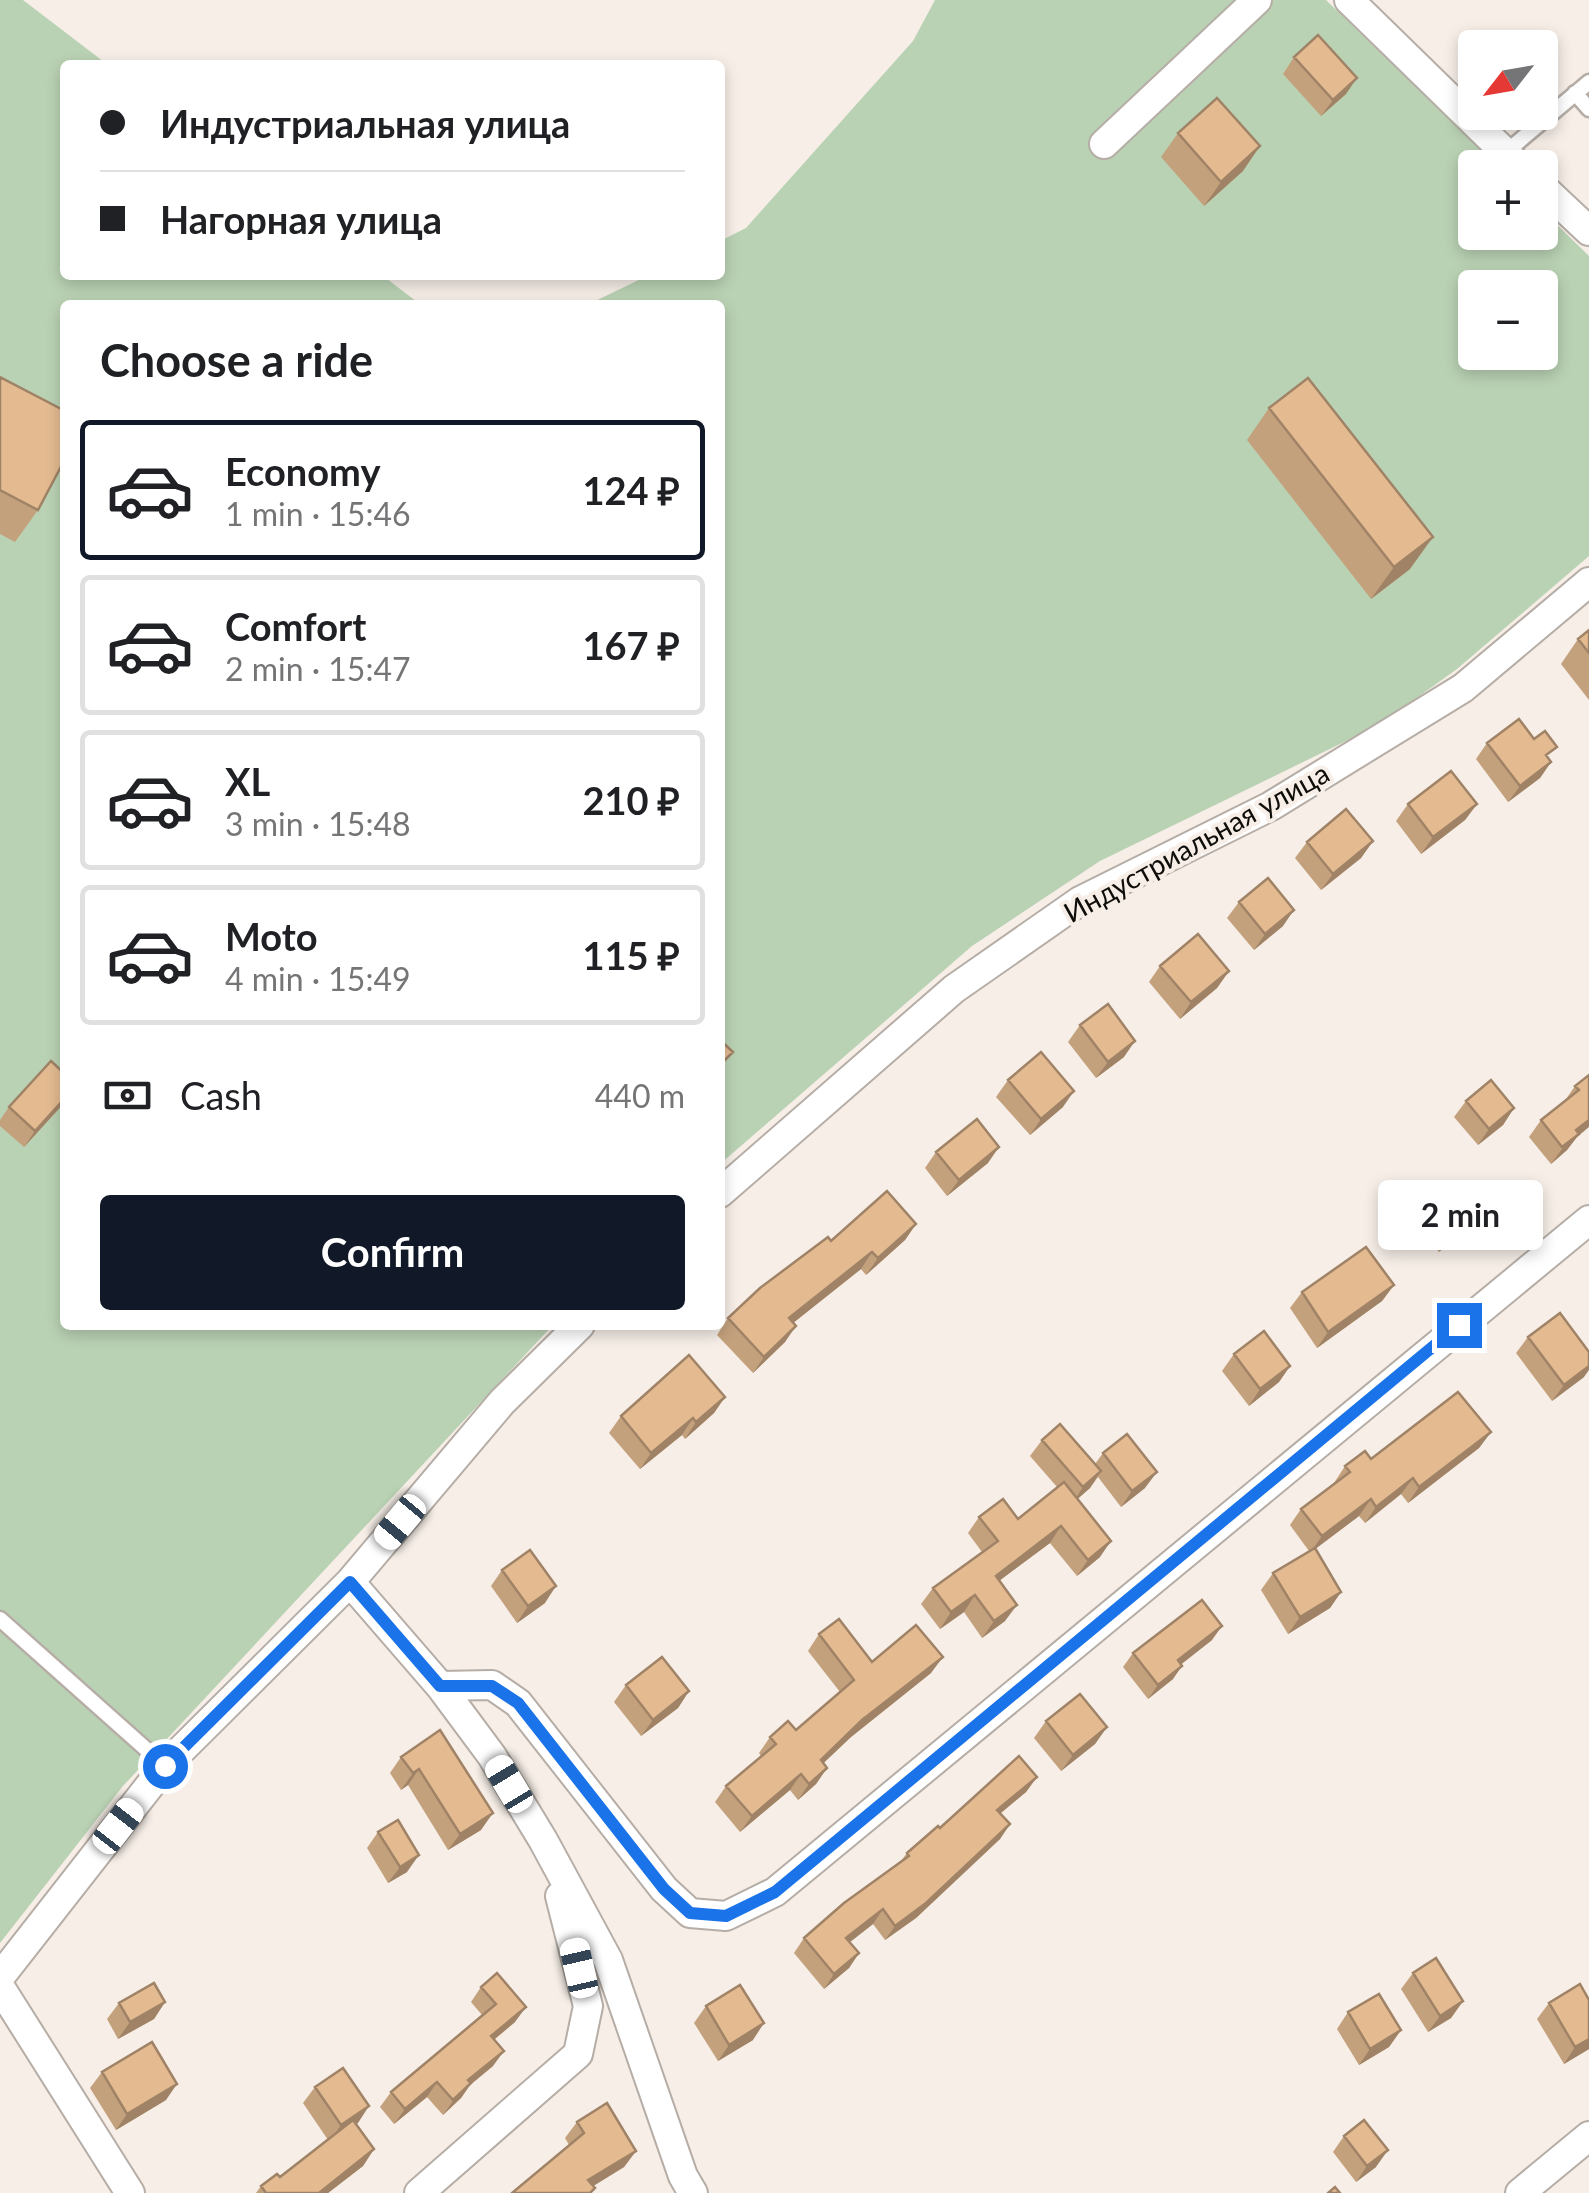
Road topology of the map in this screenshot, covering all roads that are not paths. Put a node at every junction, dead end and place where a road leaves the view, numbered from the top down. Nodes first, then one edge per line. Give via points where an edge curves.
1 (1257, 0) edge
2 (1348, 0) edge
3 (1589, 82) edge
4 (1576, 94) junction
5 (1589, 109) edge
6 (1104, 144) dead end
7 (1503, 150) edge
8 (1523, 150) edge
9 (1558, 202) edge
10 (1589, 231) edge
11 (1589, 582) edge
12 (725, 1189) edge
13 (1589, 1220) edge
14 (575, 1330) edge
15 (350, 1582) junction
16 (0, 1619) edge
17 (440, 1686) junction
18 (165, 1766) junction
19 (544, 1840) junction
20 (0, 1977) edge
21 (0, 1987) edge
22 (1589, 2136) edge
23 (130, 2193) edge
24 (419, 2193) edge
25 (693, 2193) edge
26 (1520, 2193) edge

1 - 6 street
2 - 7 street
3 - 4 lane
4 - 5 lane
4 - 8 lane
9 - 10 street
11 - 12 street, Индустриальная улица via 1463,688 1271,806 1080,901 954,989
13 - 17 street via 775,1892 726,1916 690,1913 664,1889 518,1703 492,1686
14 - 15 street via 502,1402
15 - 17 street
15 - 18 street
16 - 18 lane
17 - 19 street
18 - 20 street
19 - 24 street via 588,2006 578,2054
19 - 25 street via 608,1960
21 - 23 street
22 - 26 street

